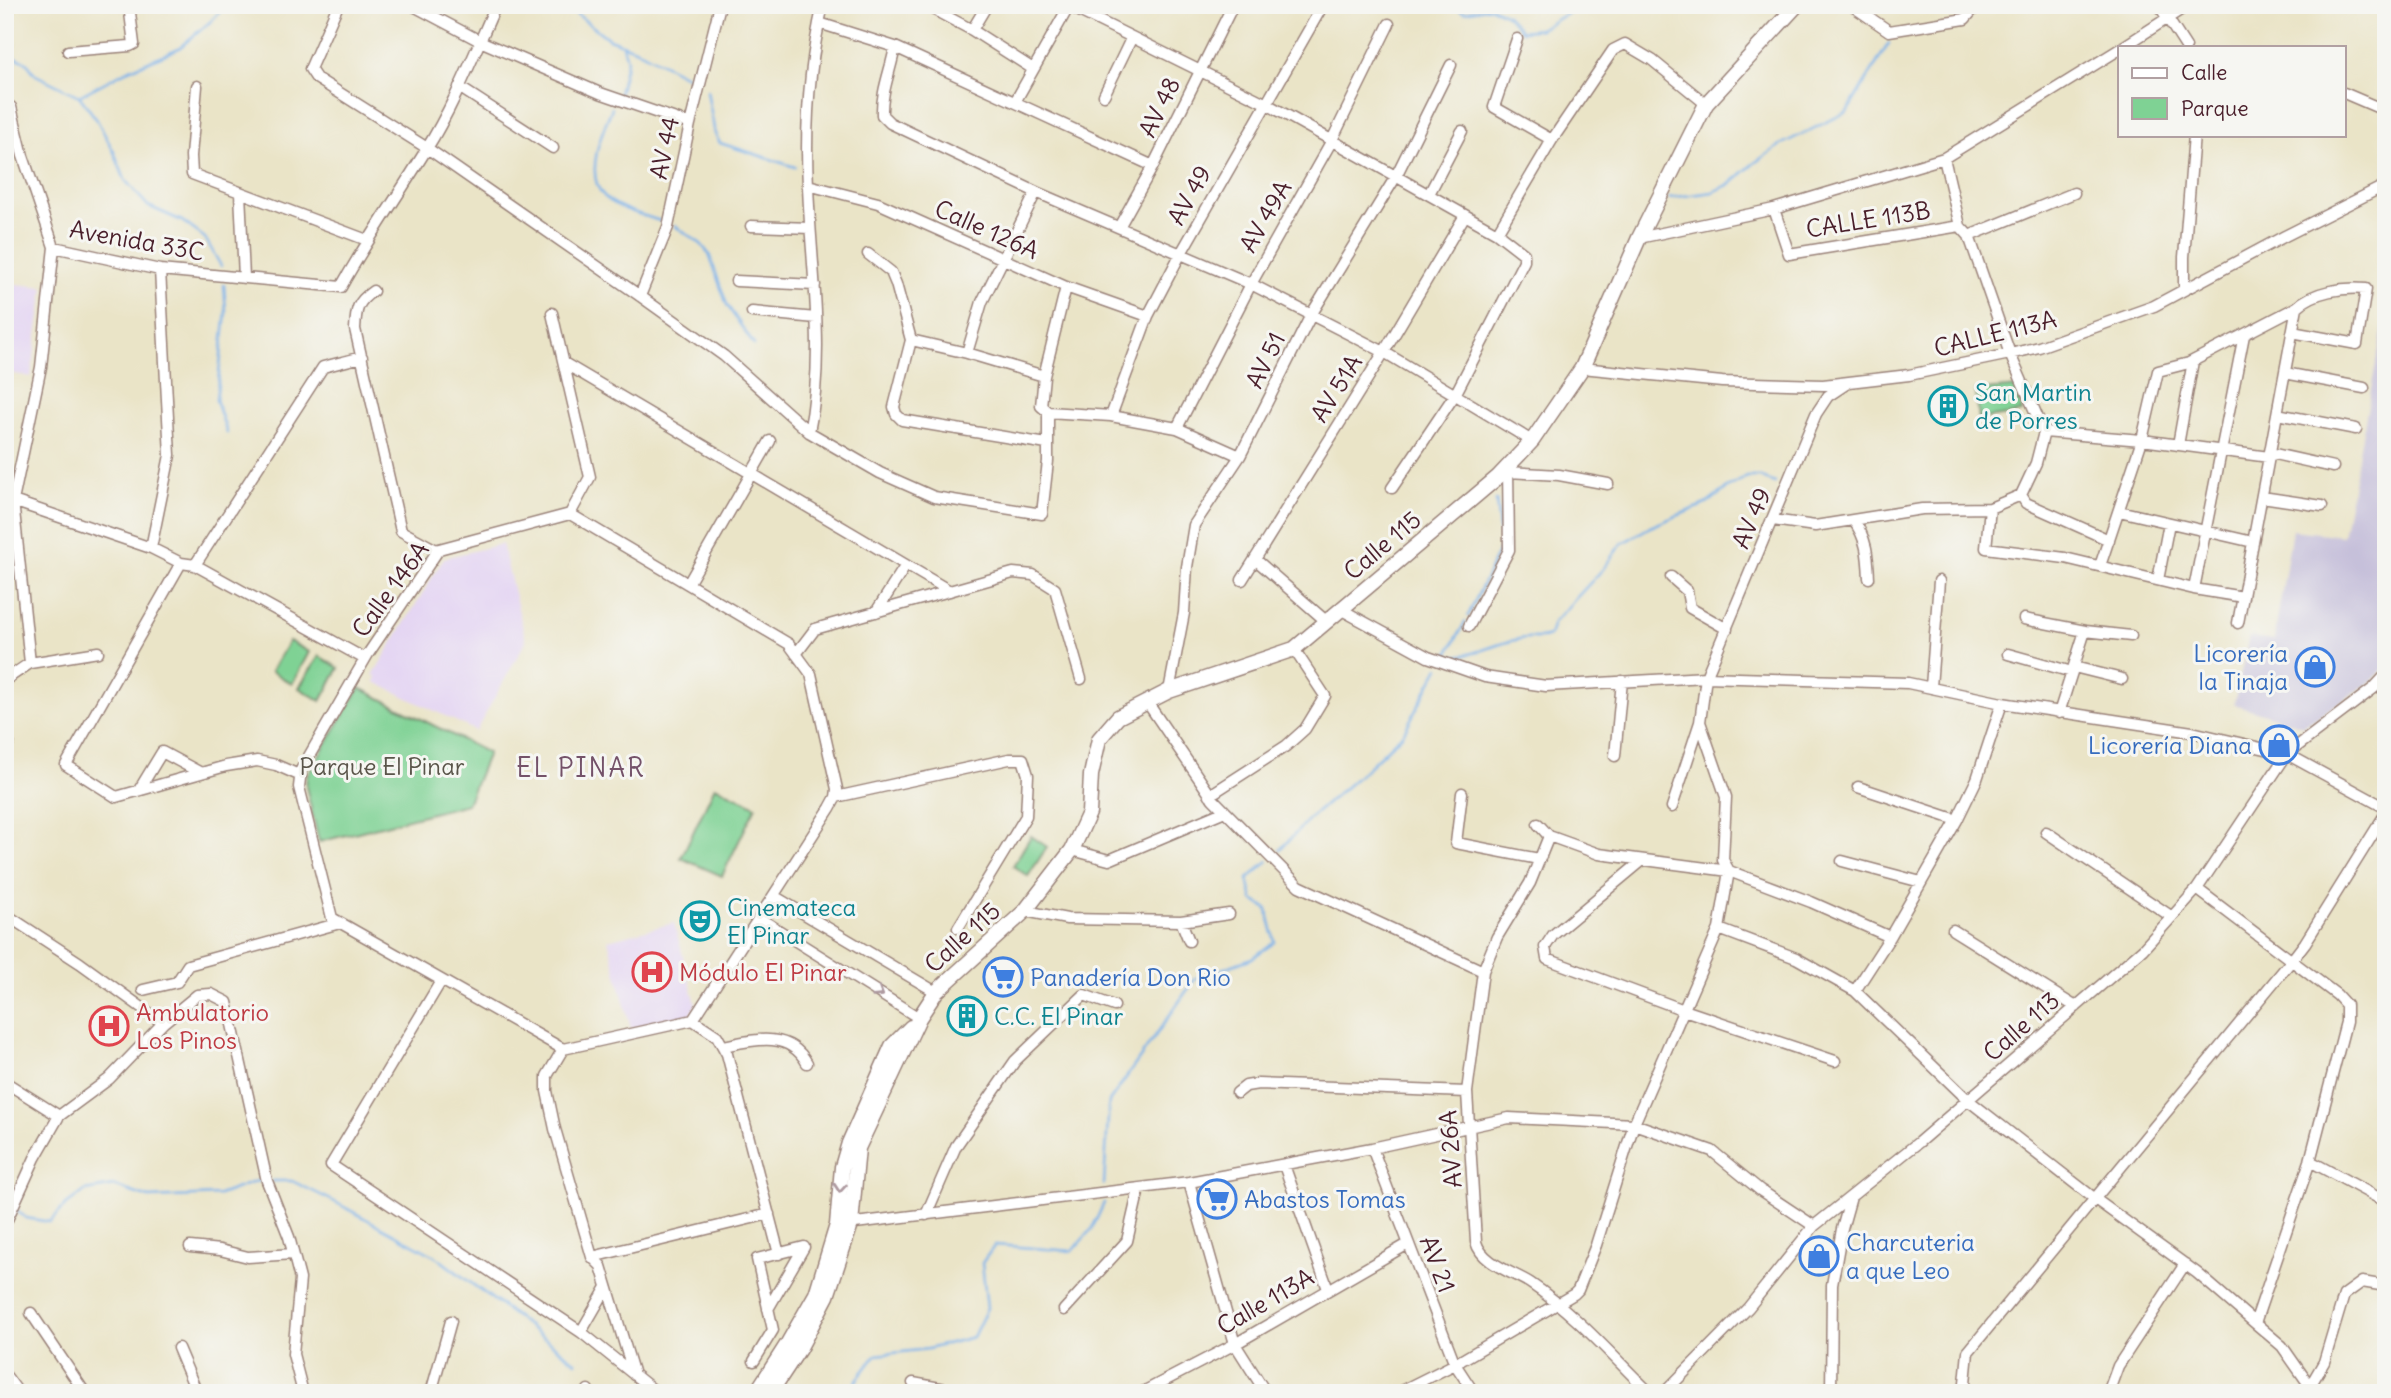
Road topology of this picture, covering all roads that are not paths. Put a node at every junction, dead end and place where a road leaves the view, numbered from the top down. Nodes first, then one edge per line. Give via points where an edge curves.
1 (130, 5) edge
2 (338, 5) edge
3 (412, 5) edge
4 (496, 5) edge
5 (720, 5) edge
6 (823, 5) edge
7 (987, 5) edge
8 (1233, 5) edge
9 (1323, 5) edge
10 (1797, 5) edge
11 (1851, 5) edge
12 (1978, 5) edge
13 (2159, 5) edge
14 (2188, 5) edge
15 (927, 6) edge
16 (1068, 6) edge
17 (2168, 19) junction
18 (819, 23) junction
19 (1389, 24) dead end
20 (972, 30) junction
21 (1132, 37) junction
22 (1517, 39) dead end
23 (480, 41) junction
24 (2124, 46) edge
25 (2185, 46) edge
26 (895, 47) junction
27 (2118, 50) edge
28 (68, 51) dead end
29 (1451, 65) dead end
30 (1033, 69) junction
31 (1200, 71) junction
32 (197, 86) dead end
33 (459, 87) junction
34 (2346, 94) edge
35 (1104, 95) dead end
36 (1015, 102) junction
37 (1265, 103) junction
38 (1706, 104) junction
39 (11, 107) dead end
40 (2386, 111) edge
41 (690, 124) junction
42 (1462, 131) dead end
43 (2194, 136) edge
44 (1552, 140) junction
45 (1331, 142) junction
46 (428, 148) junction
47 (554, 148) dead end
48 (1944, 158) junction
49 (1153, 166) junction
50 (1395, 178) junction
51 (808, 186) junction
52 (2386, 186) edge
53 (1036, 191) junction
54 (240, 193) junction
55 (2074, 193) dead end
56 (1429, 194) junction
57 (1774, 209) junction
58 (1464, 217) junction
59 (751, 226) dead end
60 (1960, 226) junction
61 (1119, 227) junction
62 (810, 228) junction
63 (1497, 233) junction
64 (1969, 236) junction
65 (1639, 238) junction
66 (367, 240) junction
67 (54, 247) junction
68 (868, 254) dead end
69 (1180, 255) junction
70 (1004, 260) junction
71 (160, 270) junction
72 (244, 277) junction
73 (736, 281) dead end
74 (1251, 284) junction
75 (815, 285) junction
76 (1066, 287) junction
77 (2184, 290) junction
78 (373, 291) dead end
79 (640, 296) junction
80 (2297, 307) junction
81 (752, 312) dead end
82 (552, 313) dead end
83 (1311, 315) junction
84 (1148, 316) junction
85 (816, 318) junction
86 (2292, 332) junction
87 (2244, 335) junction
88 (911, 340) junction
89 (1384, 352) junction
90 (967, 353) junction
91 (2010, 354) junction
92 (362, 357) junction
93 (2193, 361) junction
94 (564, 363) junction
95 (1582, 368) junction
96 (2285, 373) junction
97 (1044, 376) junction
98 (1846, 384) junction
99 (2364, 388) dead end
100 (1456, 393) junction
101 (1048, 412) junction
102 (2277, 414) junction
103 (1111, 416) junction
104 (1177, 428) junction
105 (2356, 429) dead end
106 (809, 432) junction
107 (2044, 432) junction
108 (2142, 440) junction
109 (770, 441) dead end
110 (1532, 441) junction
111 (1047, 444) junction
112 (2178, 445) junction
113 (2222, 451) junction
114 (2269, 455) junction
115 (1240, 456) junction
116 (2333, 467) dead end
117 (1508, 469) junction
118 (751, 474) junction
119 (1608, 484) dead end
120 (1392, 488) dead end
121 (2021, 495) junction
122 (2262, 497) junction
123 (9, 501) edge
124 (2322, 506) dead end
125 (1990, 508) junction
126 (2119, 511) junction
127 (570, 514) junction
128 (1773, 520) junction
129 (1853, 520) junction
130 (2169, 523) junction
131 (2206, 531) junction
132 (2109, 540) junction
133 (2253, 542) junction
134 (151, 548) junction
135 (438, 551) junction
136 (1255, 559) junction
137 (181, 563) junction
138 (195, 565) junction
139 (905, 565) junction
140 (2100, 566) junction
141 (1671, 577) dead end
142 (1869, 578) dead end
143 (1242, 580) dead end
144 (2158, 580) junction
145 (1939, 581) dead end
146 (688, 584) junction
147 (2194, 589) junction
148 (950, 591) junction
149 (2243, 597) junction
150 (1342, 610) junction
151 (876, 612) junction
152 (2024, 619) dead end
153 (1327, 622) junction
154 (2238, 624) dead end
155 (1469, 626) dead end
156 (1727, 629) junction
157 (2085, 631) junction
158 (2131, 636) dead end
159 (1294, 649) junction
160 (98, 652) dead end
161 (796, 653) junction
162 (2008, 654) dead end
163 (365, 659) junction
164 (30, 663) junction
165 (2073, 669) junction
166 (2386, 675) edge
167 (1706, 677) junction
168 (1081, 679) dead end
169 (2122, 679) dead end
170 (5, 680) edge
171 (1622, 681) junction
172 (1931, 687) junction
173 (1169, 691) junction
174 (1147, 702) junction
175 (2002, 704) junction
176 (2059, 713) junction
177 (1700, 722) junction
178 (2287, 754) junction
179 (1615, 756) dead end
180 (201, 773) junction
181 (300, 776) junction
182 (1858, 787) dead end
183 (139, 790) junction
184 (1462, 793) dead end
185 (1210, 794) junction
186 (836, 797) junction
187 (1672, 807) dead end
188 (2386, 808) edge
189 (1225, 811) junction
190 (2386, 813) edge
191 (1957, 820) junction
192 (1538, 824) dead end
193 (2046, 832) dead end
194 (1549, 836) junction
195 (1072, 850) junction
196 (1539, 859) junction
197 (1643, 860) junction
198 (1842, 861) dead end
199 (1729, 871) junction
200 (1921, 881) junction
201 (2197, 889) junction
202 (774, 896) junction
203 (1025, 911) junction
204 (5, 914) edge
205 (1229, 914) dead end
206 (2172, 917) junction
207 (759, 918) junction
208 (1181, 921) junction
209 (340, 923) junction
210 (958, 928) dead end
211 (1718, 929) junction
212 (1953, 930) dead end
213 (1890, 937) junction
214 (1189, 941) dead end
215 (2292, 960) junction
216 (1483, 971) junction
217 (441, 981) junction
218 (143, 990) dead end
219 (1855, 991) junction
220 (936, 992) junction
221 (1114, 1006) dead end
222 (2076, 1007) junction
223 (1684, 1010) junction
224 (919, 1018) junction
225 (693, 1020) junction
226 (163, 1023) junction
227 (723, 1046) junction
228 (563, 1049) junction
229 (1835, 1061) dead end
230 (807, 1063) dead end
231 (5, 1082) edge
232 (1467, 1092) junction
233 (1237, 1093) dead end
234 (1968, 1100) junction
235 (59, 1116) junction
236 (1634, 1124) junction
237 (1471, 1125) junction
238 (1372, 1147) junction
239 (2310, 1161) junction
240 (1284, 1165) junction
241 (1189, 1182) junction
242 (1139, 1189) junction
243 (1851, 1198) junction
244 (2095, 1199) junction
245 (2386, 1202) edge
246 (769, 1214) junction
247 (926, 1215) junction
248 (5, 1224) edge
249 (844, 1224) junction
250 (1814, 1226) junction
251 (1408, 1244) junction
252 (190, 1247) dead end
253 (293, 1254) junction
254 (779, 1254) junction
255 (592, 1257) junction
256 (2185, 1264) junction
257 (2386, 1286) edge
258 (607, 1287) junction
259 (1328, 1289) junction
260 (1558, 1304) junction
261 (768, 1309) junction
262 (1064, 1310) dead end
263 (31, 1314) dead end
264 (451, 1321) dead end
265 (2255, 1323) junction
266 (581, 1332) junction
267 (1235, 1343) junction
268 (178, 1348) dead end
269 (754, 1361) dead end
270 (1455, 1364) junction
271 (634, 1375) junction
272 (5, 1378) edge
273 (914, 1383) dead end
274 (2311, 1390) edge
275 (16, 1393) edge
276 (85, 1393) edge
277 (197, 1393) edge
278 (303, 1393) edge
279 (431, 1393) edge
280 (657, 1393) edge
281 (756, 1393) edge
282 (770, 1393) edge
283 (967, 1393) edge
284 (1141, 1393) edge
285 (1266, 1393) edge
286 (1397, 1393) edge
287 (1474, 1393) edge
288 (1650, 1393) edge
289 (1664, 1393) edge
290 (1830, 1393) edge
291 (1964, 1393) edge
292 (2108, 1393) edge

1 - 28 street via 134,44
2 - 46 street via 310,69 316,78
3 - 23 street
4 - 23 street, Avenida 33C
5 - 41 street, AV 44
6 - 18 street
7 - 20 street
8 - 31 street, AV 48
9 - 37 street, AV 49
10 - 38 main road, Calle 115
11 - 12 street via 1889,32 1965,19
13 - 17 street
14 - 17 street
15 - 20 street
16 - 21 street
16 - 30 street
17 - 24 street
17 - 25 street
18 - 26 street
18 - 51 street via 807,122
19 - 45 street, AV 49A
20 - 30 street
21 - 31 street
21 - 35 street
22 - 44 street via 1494,107
23 - 33 street, Avenida 33C
23 - 41 street via 600,93
26 - 36 street
26 - 53 street via 882,115 890,123
27 - 48 street
29 - 50 street, AV 51
30 - 36 street
31 - 37 street
31 - 49 street, AV 48
32 - 54 street via 192,174
33 - 46 street, Avenida 33C
33 - 47 street
34 - 40 street
36 - 49 street
37 - 45 street
37 - 69 street, AV 49
38 - 44 street via 1625,44 1613,50
38 - 65 main road, Calle 115
39 - 67 street
41 - 79 street, AV 44 via 668,227
42 - 56 street
43 - 77 street
44 - 63 street
45 - 50 street
45 - 74 street, AV 49A
46 - 66 street, Avenida 33C
46 - 79 street
48 - 57 street
48 - 60 street
49 - 61 street, AV 48
50 - 56 street
50 - 83 street, AV 51
51 - 62 street
51 - 70 street, Calle 126A via 878,203
52 - 77 street, CALLE 113A
53 - 61 street
53 - 70 street
54 - 66 street
54 - 72 street
55 - 64 street
56 - 58 street
57 - 60 street, CALLE 113B via 1789,254
57 - 65 street
58 - 63 street
58 - 89 street, AV 51A
59 - 62 street
60 - 64 street
61 - 69 street
62 - 75 street
63 - 100 street via 1524,254 1524,261
64 - 91 street
65 - 95 main road, Calle 115
66 - 72 street, Avenida 33C via 341,287
67 - 71 street, Avenida 33C
67 - 123 street, Avenida 33C via 41,367
68 - 88 street via 891,272
69 - 74 street
69 - 84 street, AV 49
70 - 76 street, Calle 126A
70 - 90 street via 982,302
71 - 72 street, Avenida 33C
71 - 134 street via 170,455
73 - 75 street
74 - 83 street
74 - 104 street, AV 49A
75 - 85 street
76 - 84 street, Calle 126A
76 - 97 street
77 - 91 street, CALLE 113A via 2154,306
78 - 92 street via 361,299 356,313
79 - 106 street via 724,356
80 - 86 street
80 - 86 street via 2307,297 2365,289 2357,344
80 - 87 street
81 - 85 street
82 - 94 street
83 - 89 street
83 - 115 street, AV 51
84 - 103 street, AV 49
85 - 106 street via 816,397
86 - 96 street
87 - 93 street
87 - 113 street
88 - 90 street
88 - 111 street via 894,407 902,420
89 - 100 street
89 - 136 street, AV 51A
90 - 97 street
91 - 98 street, CALLE 113A
91 - 107 street
92 - 135 street via 401,531
92 - 138 street via 323,368
93 - 108 street via 2158,371
93 - 112 street
94 - 118 street
94 - 127 street via 590,477
95 - 98 street, CALLE 113A via 1722,382
95 - 110 main road, Calle 115
96 - 99 street
96 - 102 street
97 - 101 street via 1041,406
98 - 128 street, AV 49 via 1828,396 1816,414
100 - 110 street
100 - 120 street
101 - 103 street
101 - 111 street
102 - 105 street
102 - 114 street
103 - 104 street
104 - 115 street
106 - 111 street via 934,498 1042,514
107 - 108 street
107 - 121 street
108 - 112 street
108 - 126 street
109 - 118 street
110 - 117 main road, Calle 115
112 - 113 street
113 - 114 street
113 - 131 street
114 - 116 street
114 - 122 street
115 - 173 street, AV 51 via 1194,525
117 - 119 street
117 - 150 main road, Calle 115
117 - 155 street via 1509,550
118 - 139 street
118 - 146 street
121 - 125 street
121 - 132 street via 2026,503
122 - 124 street
122 - 133 street
123 - 134 street
123 - 164 street, Avenida 33C
125 - 129 street via 1922,509
125 - 140 street via 1986,548
126 - 130 street
126 - 132 street
127 - 135 street, Calle 146A
127 - 146 street
128 - 129 street via 1815,526
128 - 156 street, AV 49
129 - 142 street via 1862,531
130 - 131 street
130 - 144 street
131 - 133 street
131 - 147 street
132 - 140 street
133 - 149 street
134 - 137 street
135 - 163 street, Calle 146A
136 - 143 street, AV 51A
136 - 153 street
137 - 138 street
137 - 183 street via 66,765 116,797
138 - 163 street
139 - 148 street
139 - 151 street
140 - 144 street
141 - 156 street via 1687,590 1690,608
144 - 147 street
145 - 172 street
146 - 161 street via 789,644
147 - 149 street
148 - 151 street
148 - 168 street via 1013,573 1033,575 1055,589
149 - 154 street
150 - 153 main road, Calle 115
150 - 171 street via 1428,657 1485,677 1546,686
151 - 161 street via 815,629
152 - 157 street
153 - 159 main road, Calle 115
156 - 167 street, AV 49
157 - 158 street
157 - 165 street
159 - 173 main road, Calle 115
159 - 185 street via 1325,696 1305,729 1286,746
160 - 164 street
161 - 186 street via 811,674
162 - 165 street
163 - 181 street, Calle 146A
164 - 170 street
165 - 169 street
165 - 176 street
166 - 178 street, Calle 113
167 - 171 street
167 - 172 street
167 - 177 street, AV 49
171 - 179 street
172 - 175 street
173 - 174 main road, Calle 115
174 - 185 street
174 - 195 main road, Calle 115 via 1118,717 1099,739 1089,813
175 - 176 street
175 - 191 street via 1977,779
176 - 178 street via 2192,733
177 - 187 street, AV 49
177 - 199 street via 1726,797 1723,860
178 - 188 street
178 - 201 street, Calle 113
180 - 181 street via 257,761
180 - 183 street
180 - 183 street via 162,752
181 - 209 street via 331,918
182 - 191 street
184 - 196 street via 1456,843
185 - 189 street
186 - 202 street
186 - 210 street via 1023,759 1028,775 1026,816
189 - 195 street via 1109,860
189 - 216 street via 1305,890
190 - 215 street
191 - 200 street
192 - 194 street
193 - 206 street
194 - 196 street, AV 26A
194 - 197 street via 1600,854
195 - 203 main road, Calle 115
196 - 216 street, AV 26A via 1523,899 1491,948
197 - 199 street
197 - 223 street via 1553,935 1545,955 1553,963
198 - 200 street
199 - 211 street
199 - 213 street
200 - 213 street
201 - 206 street, Calle 113
201 - 215 street
202 - 207 street
202 - 220 street
203 - 208 street via 1067,919
203 - 220 main road, Calle 115
204 - 226 street
205 - 208 street
206 - 222 street, Calle 113 via 2143,949
207 -> 224 street
207 - 225 street
208 - 214 street
209 - 217 street
209 - 218 street via 188,965 177,982
211 - 219 street via 1796,958
211 - 223 street
212 - 222 street
213 - 219 street
215 - 239 street via 2346,1005 2346,1022
215 - 244 street
216 - 232 street, AV 26A
217 - 228 street
217 - 266 street via 331,1165
219 - 234 street
220 - 224 main road, Calle 115
221 - 247 street via 1084,995 1015,1061 957,1146
222 - 234 street, Calle 113
223 - 229 street
223 - 236 street
224 - 249 main road, Calle 115 via 892,1046 849,1143 842,1167
225 - 227 street via 717,1036
225 - 228 street
226 - 235 street via 109,1079
226 - 253 street via 197,995 211,994 227,1002 267,1181
227 - 230 street via 759,1038 789,1044 800,1050
227 - 246 street
228 - 255 street via 547,1076 547,1091
231 - 235 street
232 - 233 street via 1258,1084
232 - 237 street, AV 26A
234 - 243 street, Calle 113
234 - 244 street
235 - 248 street
236 - 237 street via 1509,1118
236 - 250 street via 1712,1151
236 - 260 street via 1578,1290
237 - 238 street
237 - 260 street, AV 26A via 1479,1250
238 - 240 street
238 - 251 street, AV 21
239 - 245 street
239 - 265 street
240 - 241 street
240 - 259 street
241 - 242 street
241 - 267 street
242 - 247 street
242 - 262 street via 1127,1241
243 - 250 street, Calle 113
243 - 290 street via 1832,1285
244 - 256 street
244 - 291 street via 1968,1352
246 - 254 street
246 - 255 street
247 - 249 street
249 - 281 main road, Calle 115 via 816,1294
249 - 282 main road, Calle 115 via 827,1296
250 - 289 street, Calle 113 via 1748,1308
251 - 259 street, Calle 113A
251 - 270 street, AV 21
252 - 253 street via 248,1257
253 - 278 street via 300,1279 293,1354
254 - 261 street via 757,1259
254 - 261 street via 804,1247
255 - 258 street via 601,1266
256 - 265 street
256 - 292 street via 2118,1366
257 - 274 street via 2362,1282 2344,1295
258 - 266 street
258 - 271 street
259 - 267 street, Calle 113A
260 - 270 street
260 - 288 street, AV 26A
261 - 269 street via 773,1330
263 - 276 street
264 - 279 street
265 - 274 street via 2282,1346
266 - 271 street
267 - 284 street, Calle 113A
267 - 285 street
268 - 277 street
270 - 286 street
270 - 287 street, AV 21
271 - 280 street
272 - 275 main road
273 - 283 street

